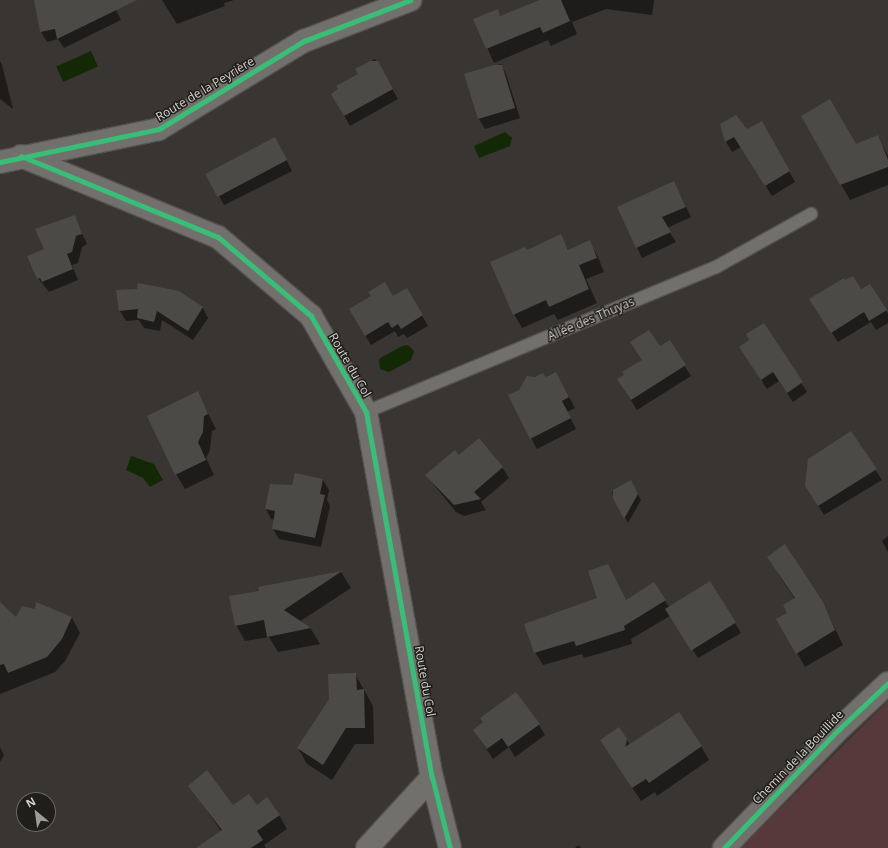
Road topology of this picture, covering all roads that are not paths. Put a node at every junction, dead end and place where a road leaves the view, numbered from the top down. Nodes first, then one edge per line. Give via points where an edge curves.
1 (410, 0) edge
2 (21, 156) junction
3 (0, 162) edge
4 (812, 214) dead end
5 (366, 412) junction
6 (888, 683) edge
7 (432, 777) junction
8 (367, 848) edge
9 (450, 848) edge
10 (724, 848) edge

1 - 2 street, Route de la Peyrière via 304,41 159,129
2 - 3 street, Route de la Peyrière
2 - 5 street, Route du Col via 218,237 311,316
4 - 5 lane, Allée des Thuyas via 716,267
5 - 7 street, Route du Col
6 - 10 street, Chemin de la Bouillide via 836,732
7 - 8 street
7 - 9 street, Route du Col

